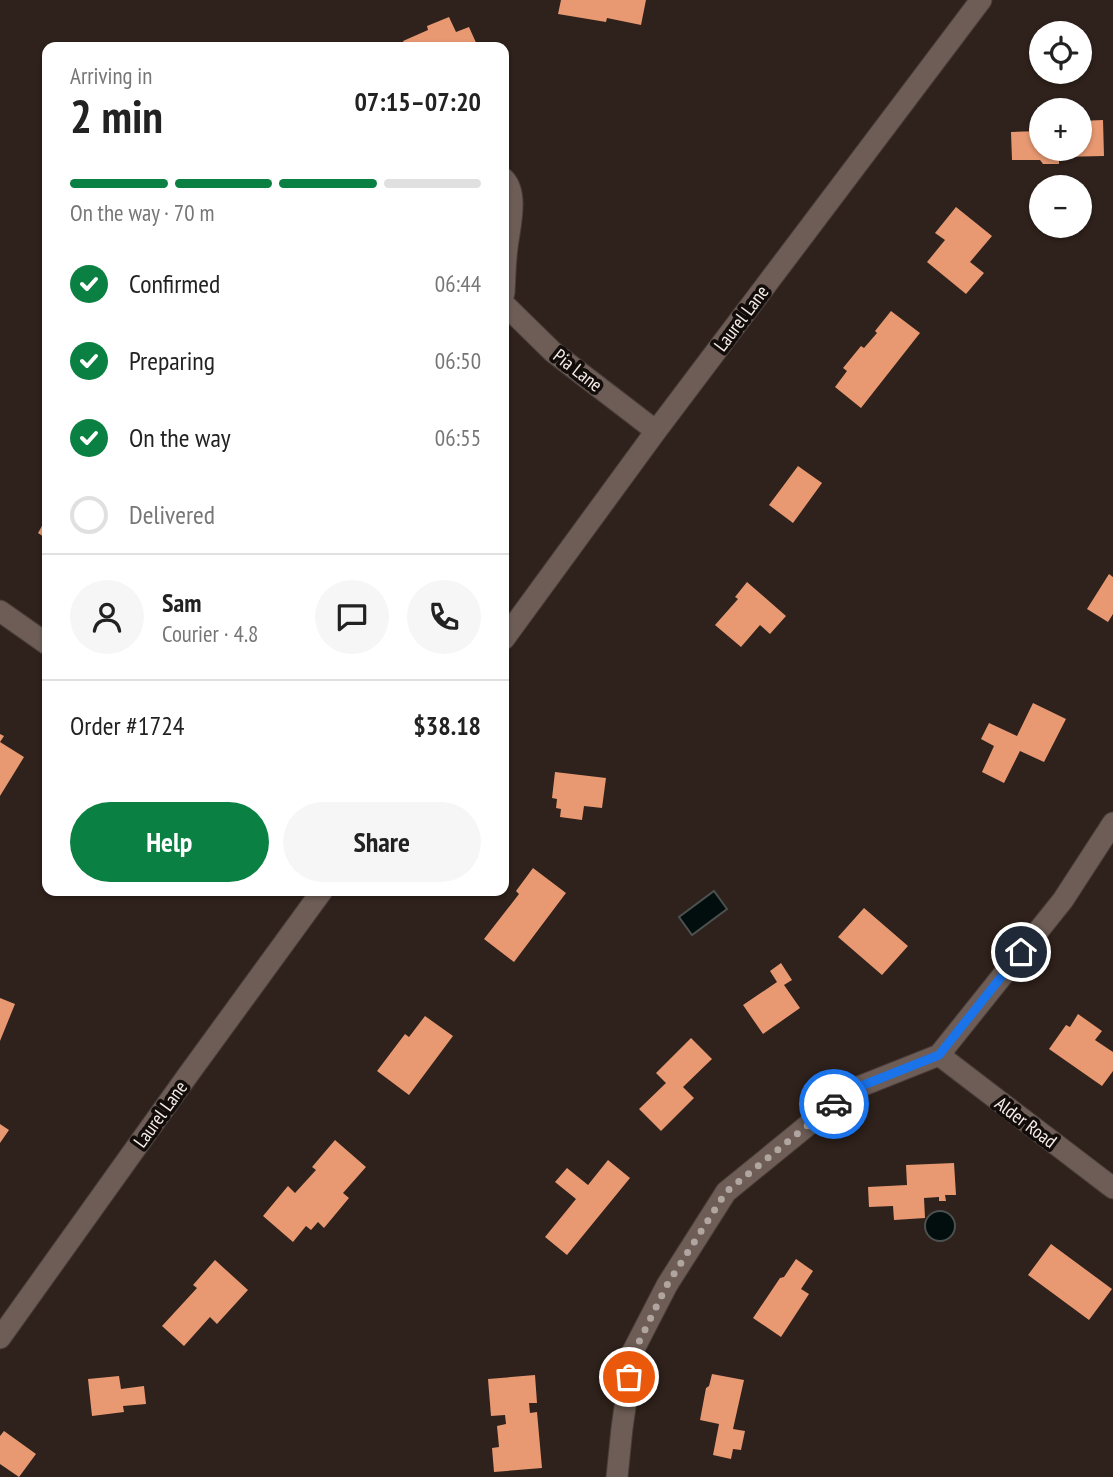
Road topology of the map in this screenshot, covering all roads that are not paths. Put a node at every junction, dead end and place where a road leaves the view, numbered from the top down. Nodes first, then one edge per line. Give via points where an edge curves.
1 (981, 0) edge
2 (509, 188) edge
3 (509, 238) edge
4 (509, 309) edge
5 (656, 431) junction
6 (0, 611) edge
7 (509, 632) edge
8 (42, 640) edge
9 (1113, 822) edge
10 (318, 896) edge
11 (939, 1055) junction
12 (1113, 1188) edge
13 (0, 1338) edge
14 (617, 1477) edge

1 - 5 street, Laurel Lane
2 - 3 street
4 - 5 street, Pia Lane via 553,352
5 - 7 street, Laurel Lane
6 - 8 street
9 - 11 street via 1063,900
10 - 13 street, Laurel Lane
11 - 12 street, Alder Road
11 - 14 street via 851,1090 726,1192 667,1285 634,1352

